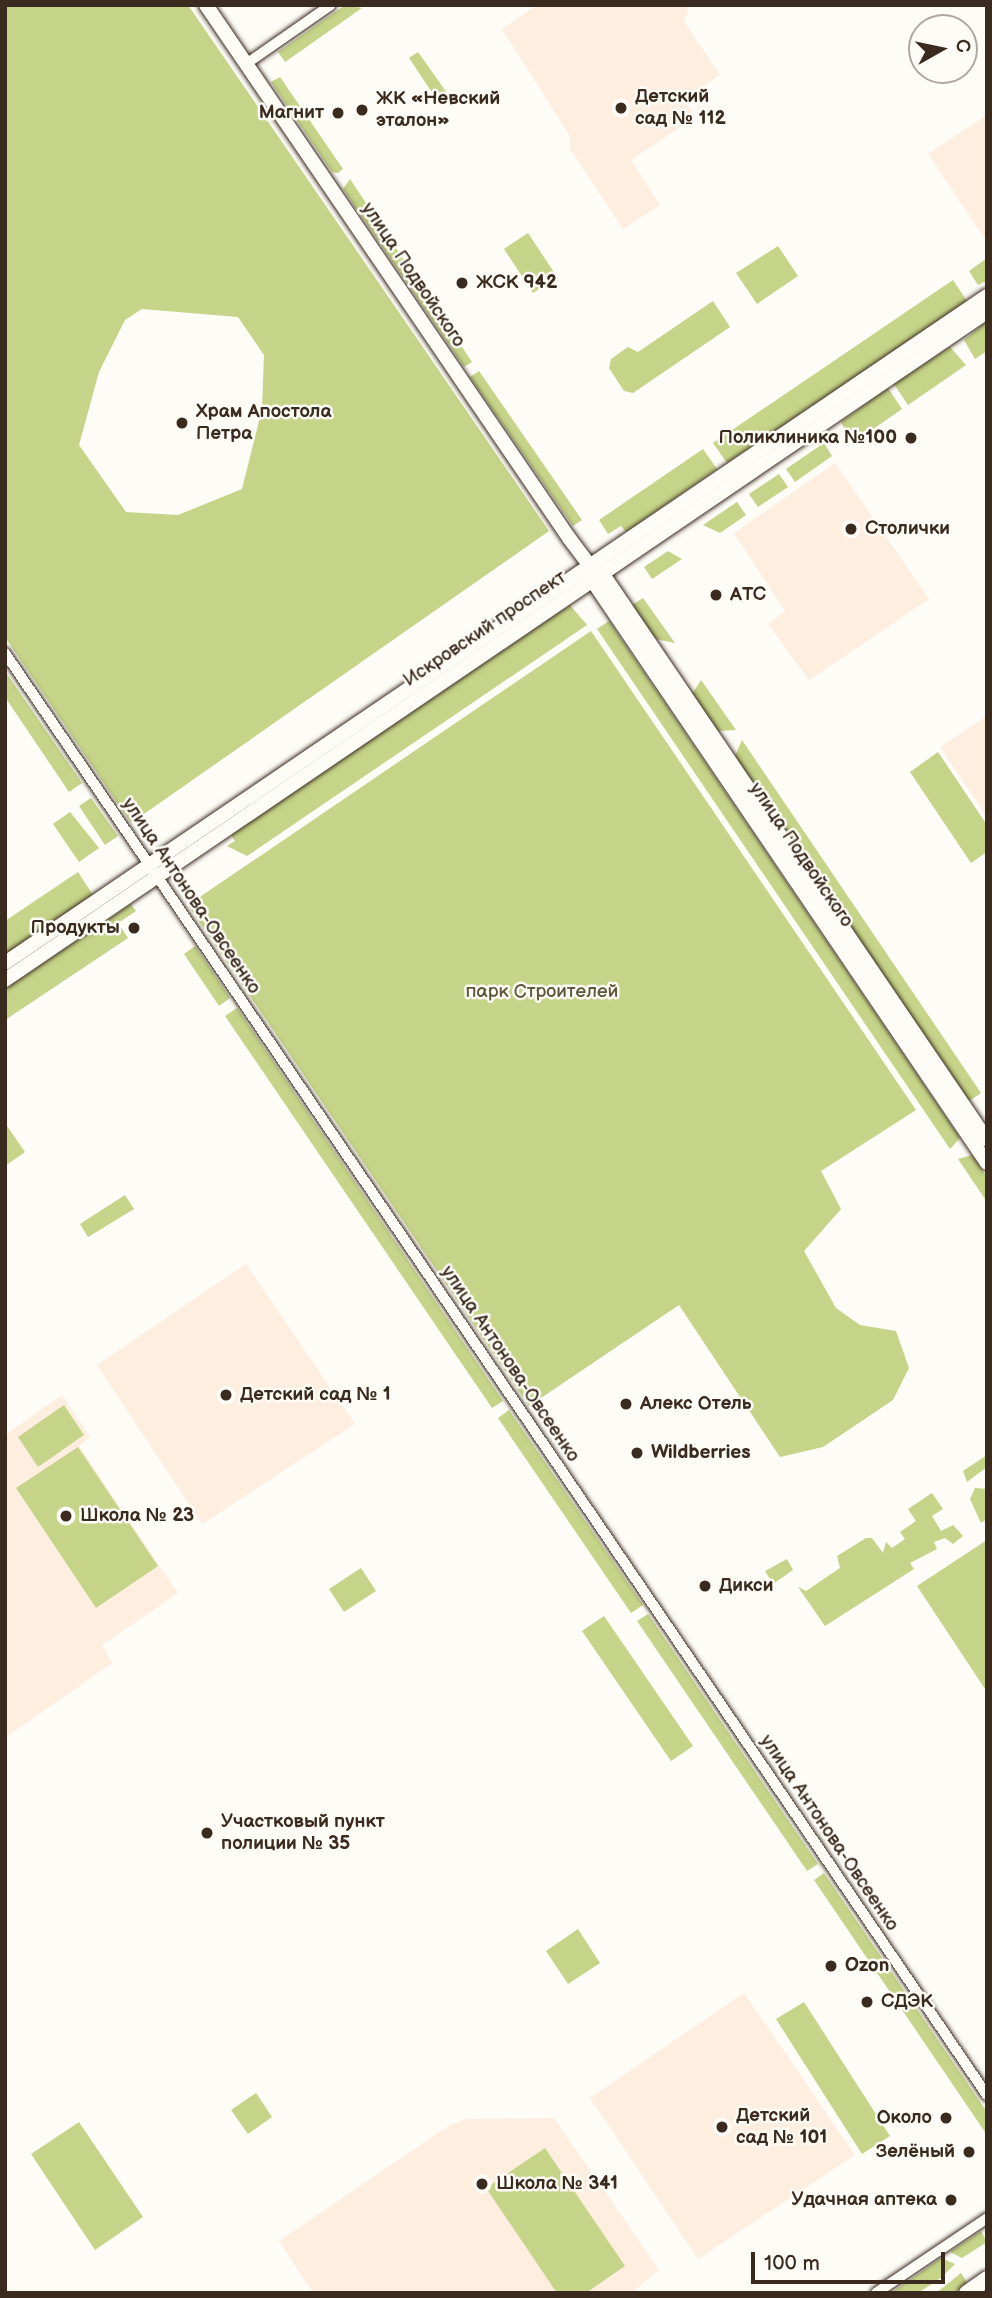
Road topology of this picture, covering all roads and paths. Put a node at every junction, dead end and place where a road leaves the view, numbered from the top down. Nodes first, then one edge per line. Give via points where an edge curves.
1 (205, 5) edge
2 (331, 5) edge
3 (246, 64) junction
4 (987, 296) edge
5 (987, 312) edge
6 (594, 573) junction
7 (5, 653) edge
8 (153, 871) junction
9 (5, 963) edge
10 (5, 980) edge
11 (987, 1140) edge
12 (987, 1163) edge
13 (987, 2095) edge
14 (987, 2218) edge
15 (987, 2279) edge
16 (876, 2293) edge
17 (967, 2293) edge

1 - 3 street, улица Подвойского
2 - 3 street
3 - 6 street, улица Подвойского
4 - 6 street, Искровский проспект
5 - 6 street, Искровский проспект
6 - 8 street, Искровский проспект
6 - 11 street, улица Подвойского
6 - 12 street, улица Подвойского
7 - 8 street, улица Антонова-Овсеенко
8 - 9 street, Искровский проспект
8 - 10 street, Искровский проспект
8 - 13 street, улица Антонова-Овсеенко
14 - 16 street
15 - 17 main road

